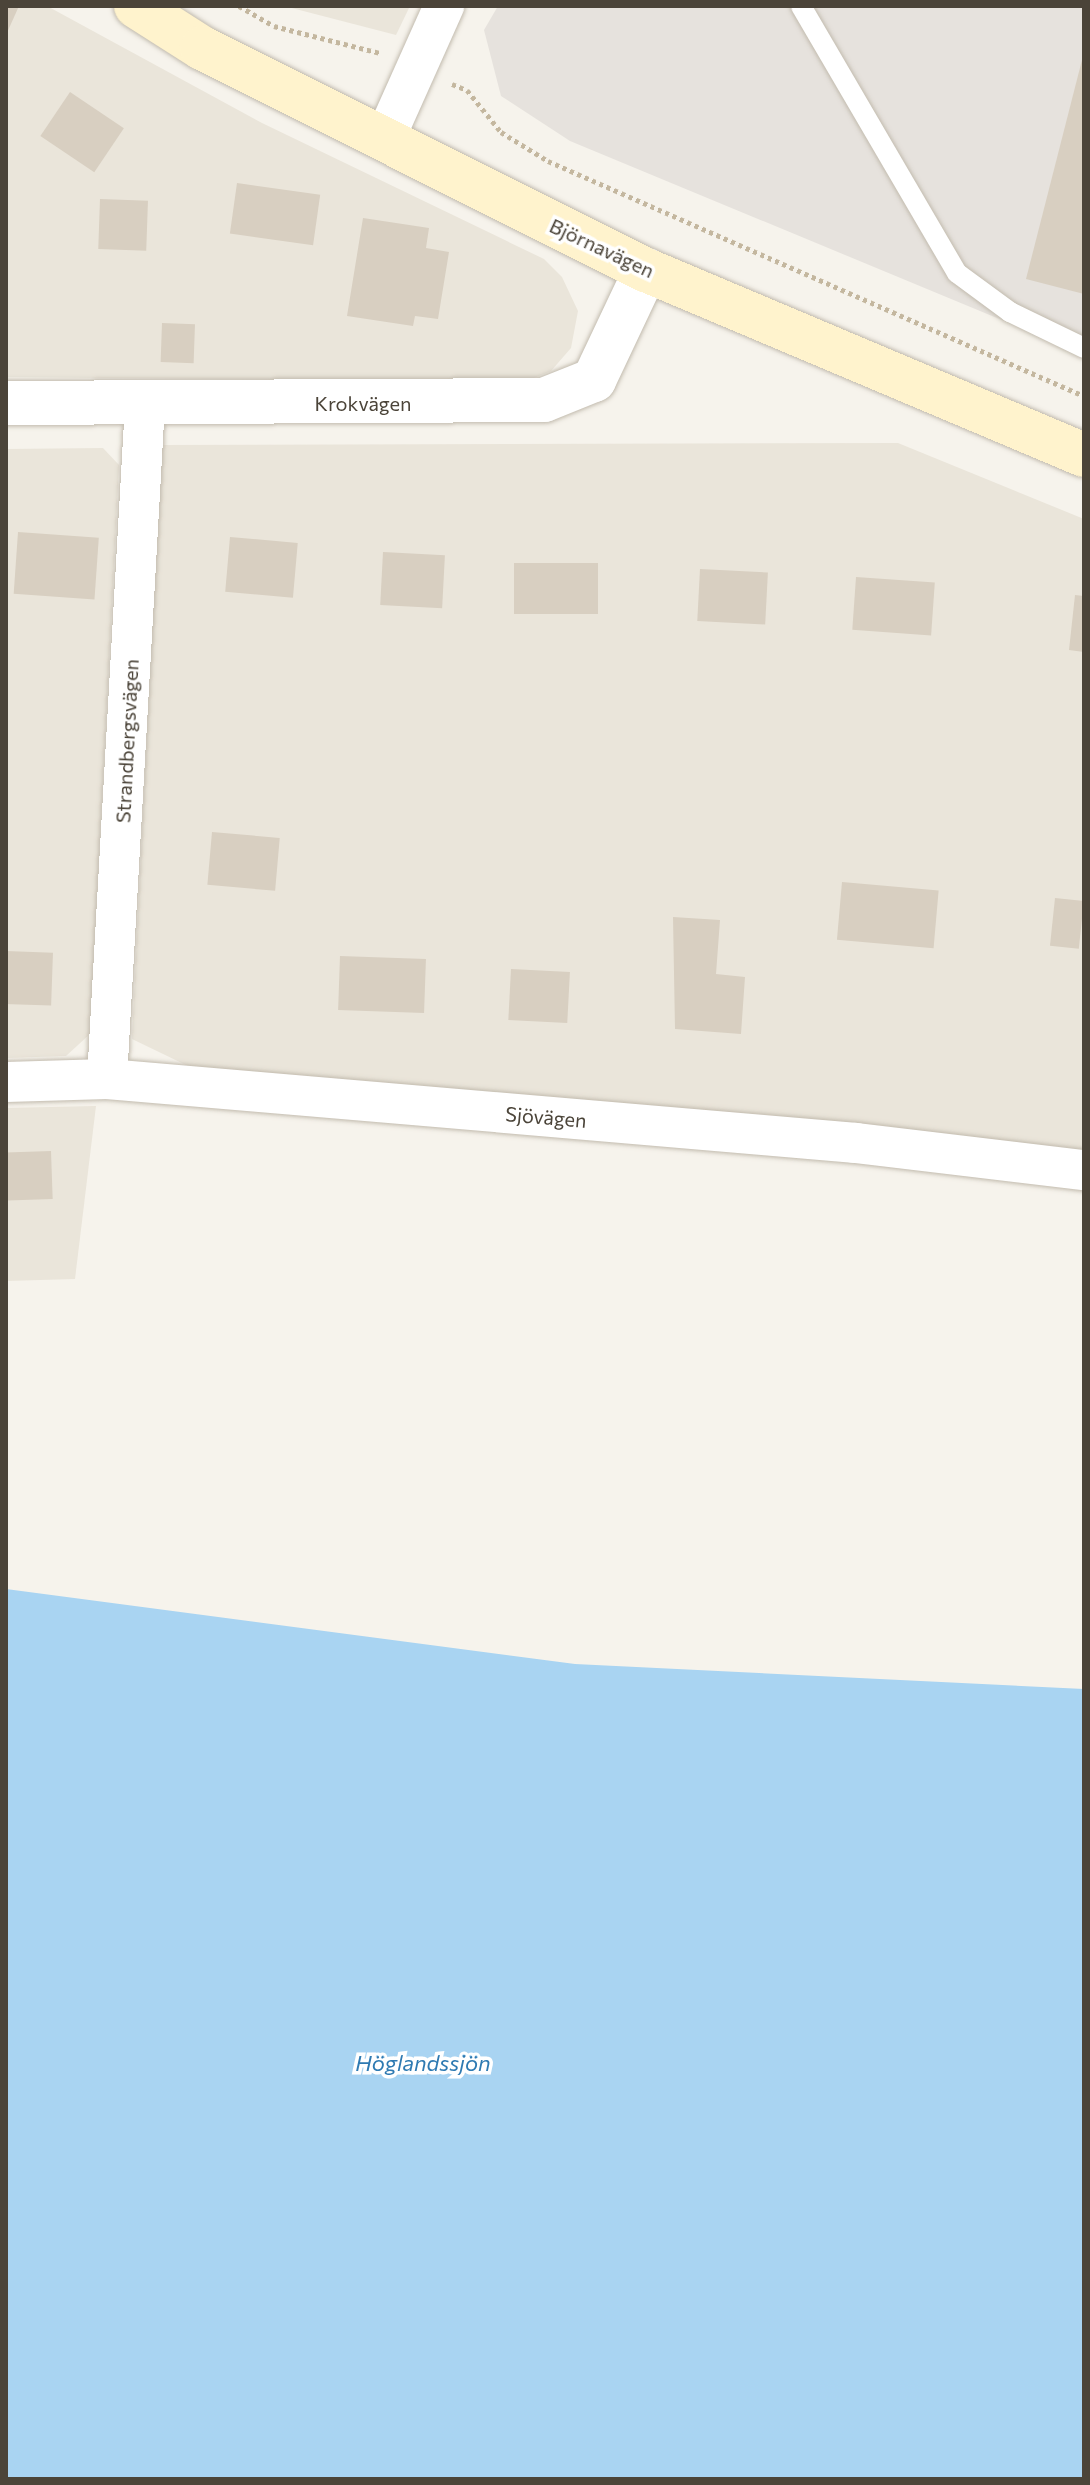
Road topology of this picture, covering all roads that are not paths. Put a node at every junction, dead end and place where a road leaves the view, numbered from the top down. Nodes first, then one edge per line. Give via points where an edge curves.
1 (136, 6) edge
2 (444, 6) edge
3 (801, 6) edge
4 (385, 138) junction
5 (646, 270) junction
6 (1084, 348) edge
7 (6, 403) edge
8 (145, 404) junction
9 (1084, 455) edge
10 (107, 1079) junction
11 (6, 1082) edge
12 (1084, 1170) edge

1 - 4 main road, Björnavägen via 202,48
2 - 4 street
3 - 6 lane via 957,273 1010,312
4 - 5 main road, Björnavägen
5 - 8 street, Krokvägen via 608,360 594,380 563,396
5 - 9 main road, Björnavägen
7 - 8 street, Krokvägen
8 - 10 street, Strandbergsvägen
10 - 11 street, Sjövägen
10 - 12 street, Sjövägen via 856,1143

